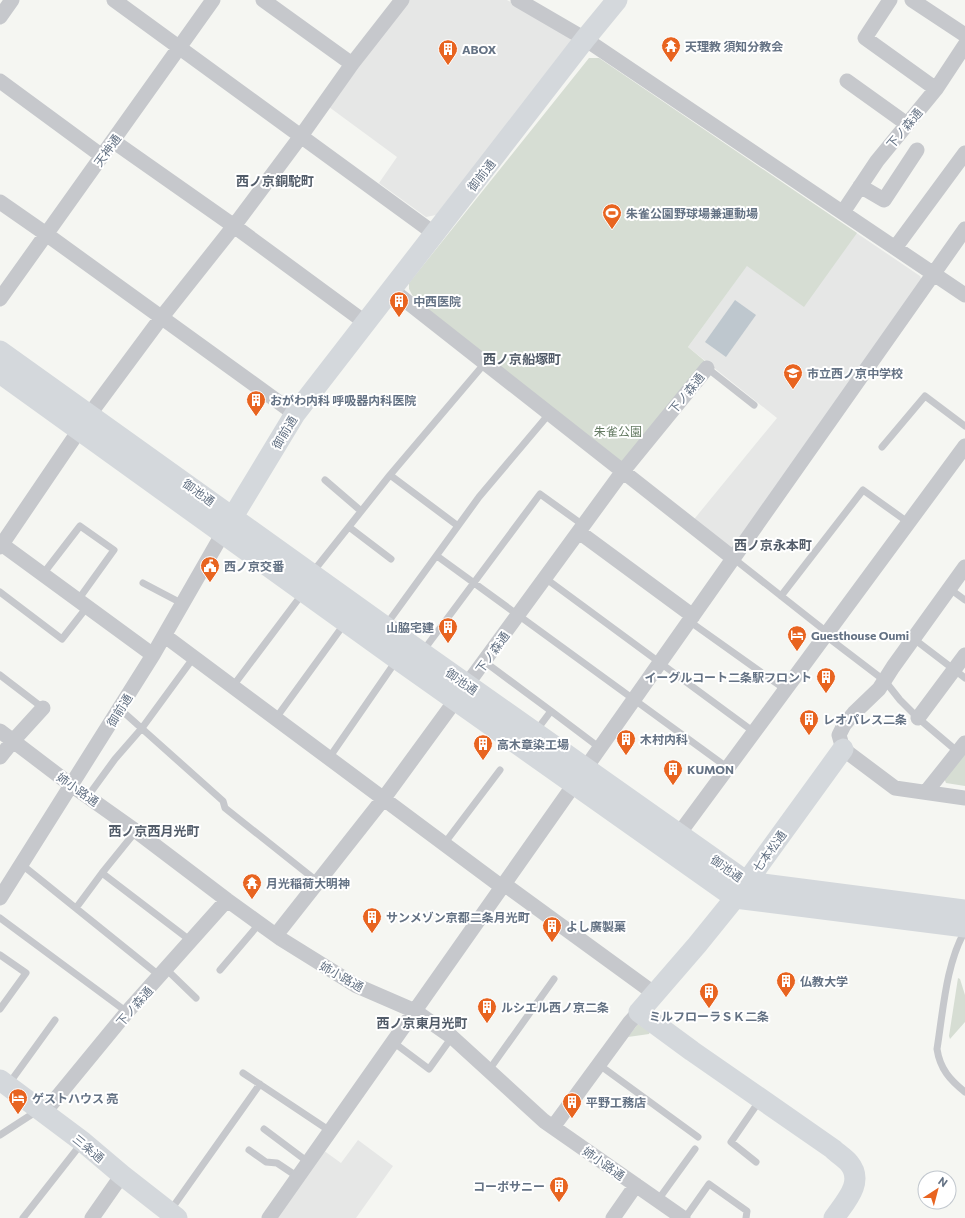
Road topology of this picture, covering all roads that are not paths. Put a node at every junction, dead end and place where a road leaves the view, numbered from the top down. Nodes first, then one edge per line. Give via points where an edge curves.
1 (114, 0) edge
2 (213, 0) edge
3 (263, 0) edge
4 (402, 0) edge
5 (518, 0) edge
6 (617, 0) edge
7 (890, 0) edge
8 (912, 0) edge
9 (965, 35) edge
10 (585, 39) junction
11 (965, 45) edge
12 (179, 48) junction
13 (352, 64) junction
14 (0, 81) edge
15 (847, 81) dead end
16 (936, 89) junction
17 (907, 124) junction
18 (301, 136) junction
19 (113, 141) junction
20 (917, 150) dead end
21 (965, 153) edge
22 (102, 156) junction
23 (860, 186) junction
24 (0, 202) edge
25 (843, 212) junction
26 (234, 226) junction
27 (965, 229) edge
28 (46, 234) junction
29 (435, 234) junction
30 (895, 248) junction
31 (934, 274) junction
32 (391, 289) junction
33 (965, 295) edge
34 (0, 299) edge
35 (161, 318) junction
36 (366, 323) junction
37 (0, 351) edge
38 (485, 363) junction
39 (707, 368) joint
40 (0, 373) edge
41 (754, 405) dead end
42 (295, 414) junction
43 (549, 414) junction
44 (84, 422) junction
45 (965, 426) edge
46 (965, 446) edge
47 (882, 447) dead end
48 (623, 471) junction
49 (390, 475) junction
50 (324, 480) dead end
51 (361, 511) junction
52 (909, 523) junction
53 (228, 525) junction
54 (458, 526) junction
55 (349, 527) junction
56 (581, 529) junction
57 (1, 545) edge
58 (437, 556) junction
59 (733, 558) junction
60 (392, 559) dead end
61 (965, 567) edge
62 (43, 574) junction
63 (546, 578) junction
64 (474, 582) junction
65 (143, 583) dead end
66 (308, 583) junction
67 (950, 589) junction
68 (0, 592) edge
69 (781, 596) junction
70 (965, 600) edge
71 (83, 603) junction
72 (183, 604) junction
73 (518, 615) junction
74 (691, 619) junction
75 (346, 622) junction
76 (385, 626) junction
77 (827, 635) junction
78 (165, 636) junction
79 (914, 639) junction
80 (422, 653) junction
81 (154, 655) junction
82 (965, 655) edge
83 (194, 657) junction
84 (397, 659) junction
85 (484, 662) junction
86 (660, 662) junction
87 (960, 674) edge
88 (0, 675) edge
89 (885, 681) junction
90 (233, 686) junction
91 (786, 690) junction
92 (462, 692) junction
93 (634, 699) junction
94 (43, 708) joint
95 (120, 709) junction
96 (551, 711) junction
97 (276, 718) junction
98 (918, 718) junction
99 (142, 728) junction
100 (0, 731) edge
101 (535, 732) junction
102 (755, 732) junction
103 (12, 742) junction
104 (961, 747) edge
105 (600, 748) junction
106 (843, 749) junction
107 (0, 758) edge
108 (329, 758) junction
109 (728, 768) junction
110 (500, 770) dead end
111 (580, 776) junction
112 (71, 785) junction
113 (926, 792) junction
114 (88, 796) junction
115 (384, 798) junction
116 (965, 798) edge
117 (136, 831) junction
118 (674, 842) junction
119 (444, 844) junction
120 (21, 864) junction
121 (102, 873) junction
122 (318, 882) junction
123 (503, 885) junction
124 (741, 890) junction
125 (0, 898) edge
126 (227, 900) junction
127 (76, 908) junction
128 (965, 910) edge
129 (0, 918) edge
130 (259, 924) junction
131 (965, 927) edge
132 (965, 930) edge
133 (276, 935) junction
134 (191, 941) junction
135 (0, 955) edge
136 (220, 970) dead end
137 (163, 972) junction
138 (554, 979) dead end
139 (655, 994) junction
140 (196, 998) dead end
141 (0, 1009) edge
142 (415, 1010) junction
143 (127, 1012) junction
144 (640, 1012) junction
145 (55, 1020) dead end
146 (452, 1038) junction
147 (393, 1042) junction
148 (598, 1064) junction
149 (489, 1070) junction
150 (244, 1073) dead end
151 (4, 1083) edge
152 (260, 1084) junction
153 (965, 1092) edge
154 (760, 1099) junction
155 (41, 1111) junction
156 (553, 1127) junction
157 (264, 1129) dead end
158 (330, 1131) junction
159 (0, 1135) edge
160 (698, 1137) dead end
161 (83, 1142) junction
162 (695, 1149) dead end
163 (249, 1150) dead end
164 (308, 1162) junction
165 (756, 1162) dead end
166 (122, 1175) junction
167 (298, 1177) junction
168 (636, 1185) junction
169 (658, 1200) junction
170 (173, 1215) edge
171 (23, 1218) edge
172 (92, 1218) edge
173 (269, 1218) edge
174 (613, 1218) edge
175 (684, 1218) edge
176 (746, 1218) edge
177 (834, 1218) edge

1 - 12 street
2 - 12 street, 天神通
3 - 13 street
4 - 13 street
5 - 10 street
6 - 10 street, 御前通
7 - 16 street via 865,38
8 - 9 street
10 - 25 street
10 - 29 street, 御前通
11 - 16 street, 下ノ森通
12 - 18 street
12 - 19 street, 天神通
13 - 18 street
14 - 22 street
15 - 17 street
16 - 17 street, 下ノ森通
17 - 23 street, 下ノ森通
18 - 26 street
18 - 29 street
19 - 22 street, 天神通
19 - 26 street
20 - 23 street via 884,200
21 - 30 street
22 - 28 street, 天神通
23 - 25 street, 下ノ森通
24 - 28 street
25 - 30 street
26 - 35 street
26 - 36 street
27 - 31 street
28 - 34 street, 天神通
28 - 35 street
29 - 32 street, 御前通
30 - 31 street
31 - 33 street
31 - 59 street
32 - 36 street, 御前通
32 - 38 street
35 - 42 street
35 - 44 street
36 - 42 street, 御前通
37 - 44 street, 御池通
38 - 43 street
38 - 49 lane
39 - 41 lane
39 - 48 street, 下ノ森通
40 - 44 street, 御池通
42 - 53 street, 御前通
43 - 48 street
43 - 54 lane
44 - 53 street, 御池通
44 - 57 street
45 - 47 lane via 925,396
46 - 52 street
48 - 56 street, 下ノ森通
48 - 59 street
49 - 51 lane
49 - 54 lane
50 - 51 lane
51 - 55 lane
52 - 69 lane via 863,490
52 - 77 street
53 - 66 street, 御池通
53 - 72 street, 御前通
54 - 58 lane
55 - 60 lane
55 - 66 lane
56 - 63 street, 下ノ森通
56 - 64 lane via 540,494
56 - 74 street
57 - 62 street
58 - 64 lane
58 - 76 lane
59 - 69 lane
59 - 74 street
61 - 67 street
62 - 71 street
62 - 71 lane via 80,526 114,550
63 - 73 street, 下ノ森通
63 - 86 lane
64 - 73 lane
64 - 80 lane
65 - 72 lane
66 - 75 street, 御池通
66 - 76 street, 御池通
66 - 90 lane
67 - 70 lane
67 - 79 street
68 - 71 lane via 62,639
69 - 77 lane
71 - 81 street
72 - 78 street, 御前通
73 - 85 street, 下ノ森通
73 - 93 lane
74 - 86 street
74 - 91 lane
75 - 84 street, 御池通
75 - 97 lane
76 - 80 street, 御池通
77 - 89 lane
77 - 91 street
78 - 81 street, 御前通
78 - 83 street
79 - 87 lane
79 - 89 street
80 - 92 street, 御池通
81 - 95 street, 御前通
82 - 87 street
83 - 90 street
83 - 99 lane
84 - 92 street, 御池通
84 - 108 lane
85 - 92 street, 下ノ森通
85 - 96 lane
86 - 93 street
86 - 102 lane
87 - 98 street
88 - 94 lane
89 - 98 lane
89 - 106 street via 841,730 839,735
90 - 97 street
91 - 102 street
92 - 101 street, 御池通
92 - 111 street, 御池通
92 - 115 street, 下ノ森通
93 - 105 street
93 - 109 lane
94 - 103 street
95 - 99 lane
95 - 112 street, 御前通
96 - 101 lane
96 - 105 lane
97 - 108 street
98 - 104 lane
99 - 114 lane
99 - 122 lane via 223,801 225,808
100 - 103 street, 姉小路通
101 - 111 street, 御池通
102 - 109 street
103 - 107 street
103 - 112 street, 姉小路通
104 - 113 street
105 - 111 street
106 - 113 street via 895,788
106 - 124 street, 七本松通
108 - 115 street
109 - 118 street
110 - 119 lane
111 - 118 street, 御池通
111 - 123 street
112 - 114 street, 姉小路通
112 - 120 street, 御前通
113 - 116 street
114 - 117 street, 姉小路通
115 - 119 street
115 - 122 street, 下ノ森通
117 - 121 lane
117 - 126 street, 姉小路通
118 - 124 street, 御池通
119 - 123 street
120 - 125 street, 御前通
120 - 127 lane
121 - 127 lane
121 - 134 lane
122 - 133 street, 下ノ森通
123 - 139 street
123 - 142 street
124 - 128 street, 御池通
124 - 131 street, 御池通
124 - 139 street, 七本松通
126 - 130 street, 姉小路通
126 - 134 street, 下ノ森通
127 - 137 lane
129 - 143 lane
130 - 133 street, 姉小路通
130 - 136 lane
132 - 153 lane via 957,944 951,964 937,1050 944,1071
133 - 142 street, 姉小路通 via 355,985
134 - 137 street, 下ノ森通
135 - 141 lane via 26,974
137 - 140 lane
137 - 143 street, 下ノ森通
138 - 149 lane
139 - 144 street, 七本松通
142 - 146 street, 姉小路通
142 - 147 street
143 - 155 street, 下ノ森通
144 - 148 street, 七本松通
144 - 154 street
145 - 151 lane
146 - 147 lane via 429,1069
146 - 149 street, 姉小路通
147 - 158 street
148 - 156 street, 七本松通
148 - 160 lane
149 - 156 street, 姉小路通 via 524,1104
150 - 152 lane
151 - 155 street, 三条通
152 - 158 lane
152 - 170 lane
154 - 165 lane via 731,1142
154 - 177 street via 849,1162 854,1171 855,1184
155 - 159 lane
155 - 161 street, 三条通
156 - 168 street, 姉小路通
157 - 164 lane
158 - 164 street
161 - 166 street, 三条通
161 - 171 lane
162 - 169 lane
163 - 167 lane via 266,1162 277,1163
164 - 167 street
166 - 170 street, 三条通
166 - 172 street
167 - 173 street
168 - 169 street, 姉小路通
168 - 174 street
169 - 175 street, 姉小路通
175 - 176 lane via 709,1184 747,1211

